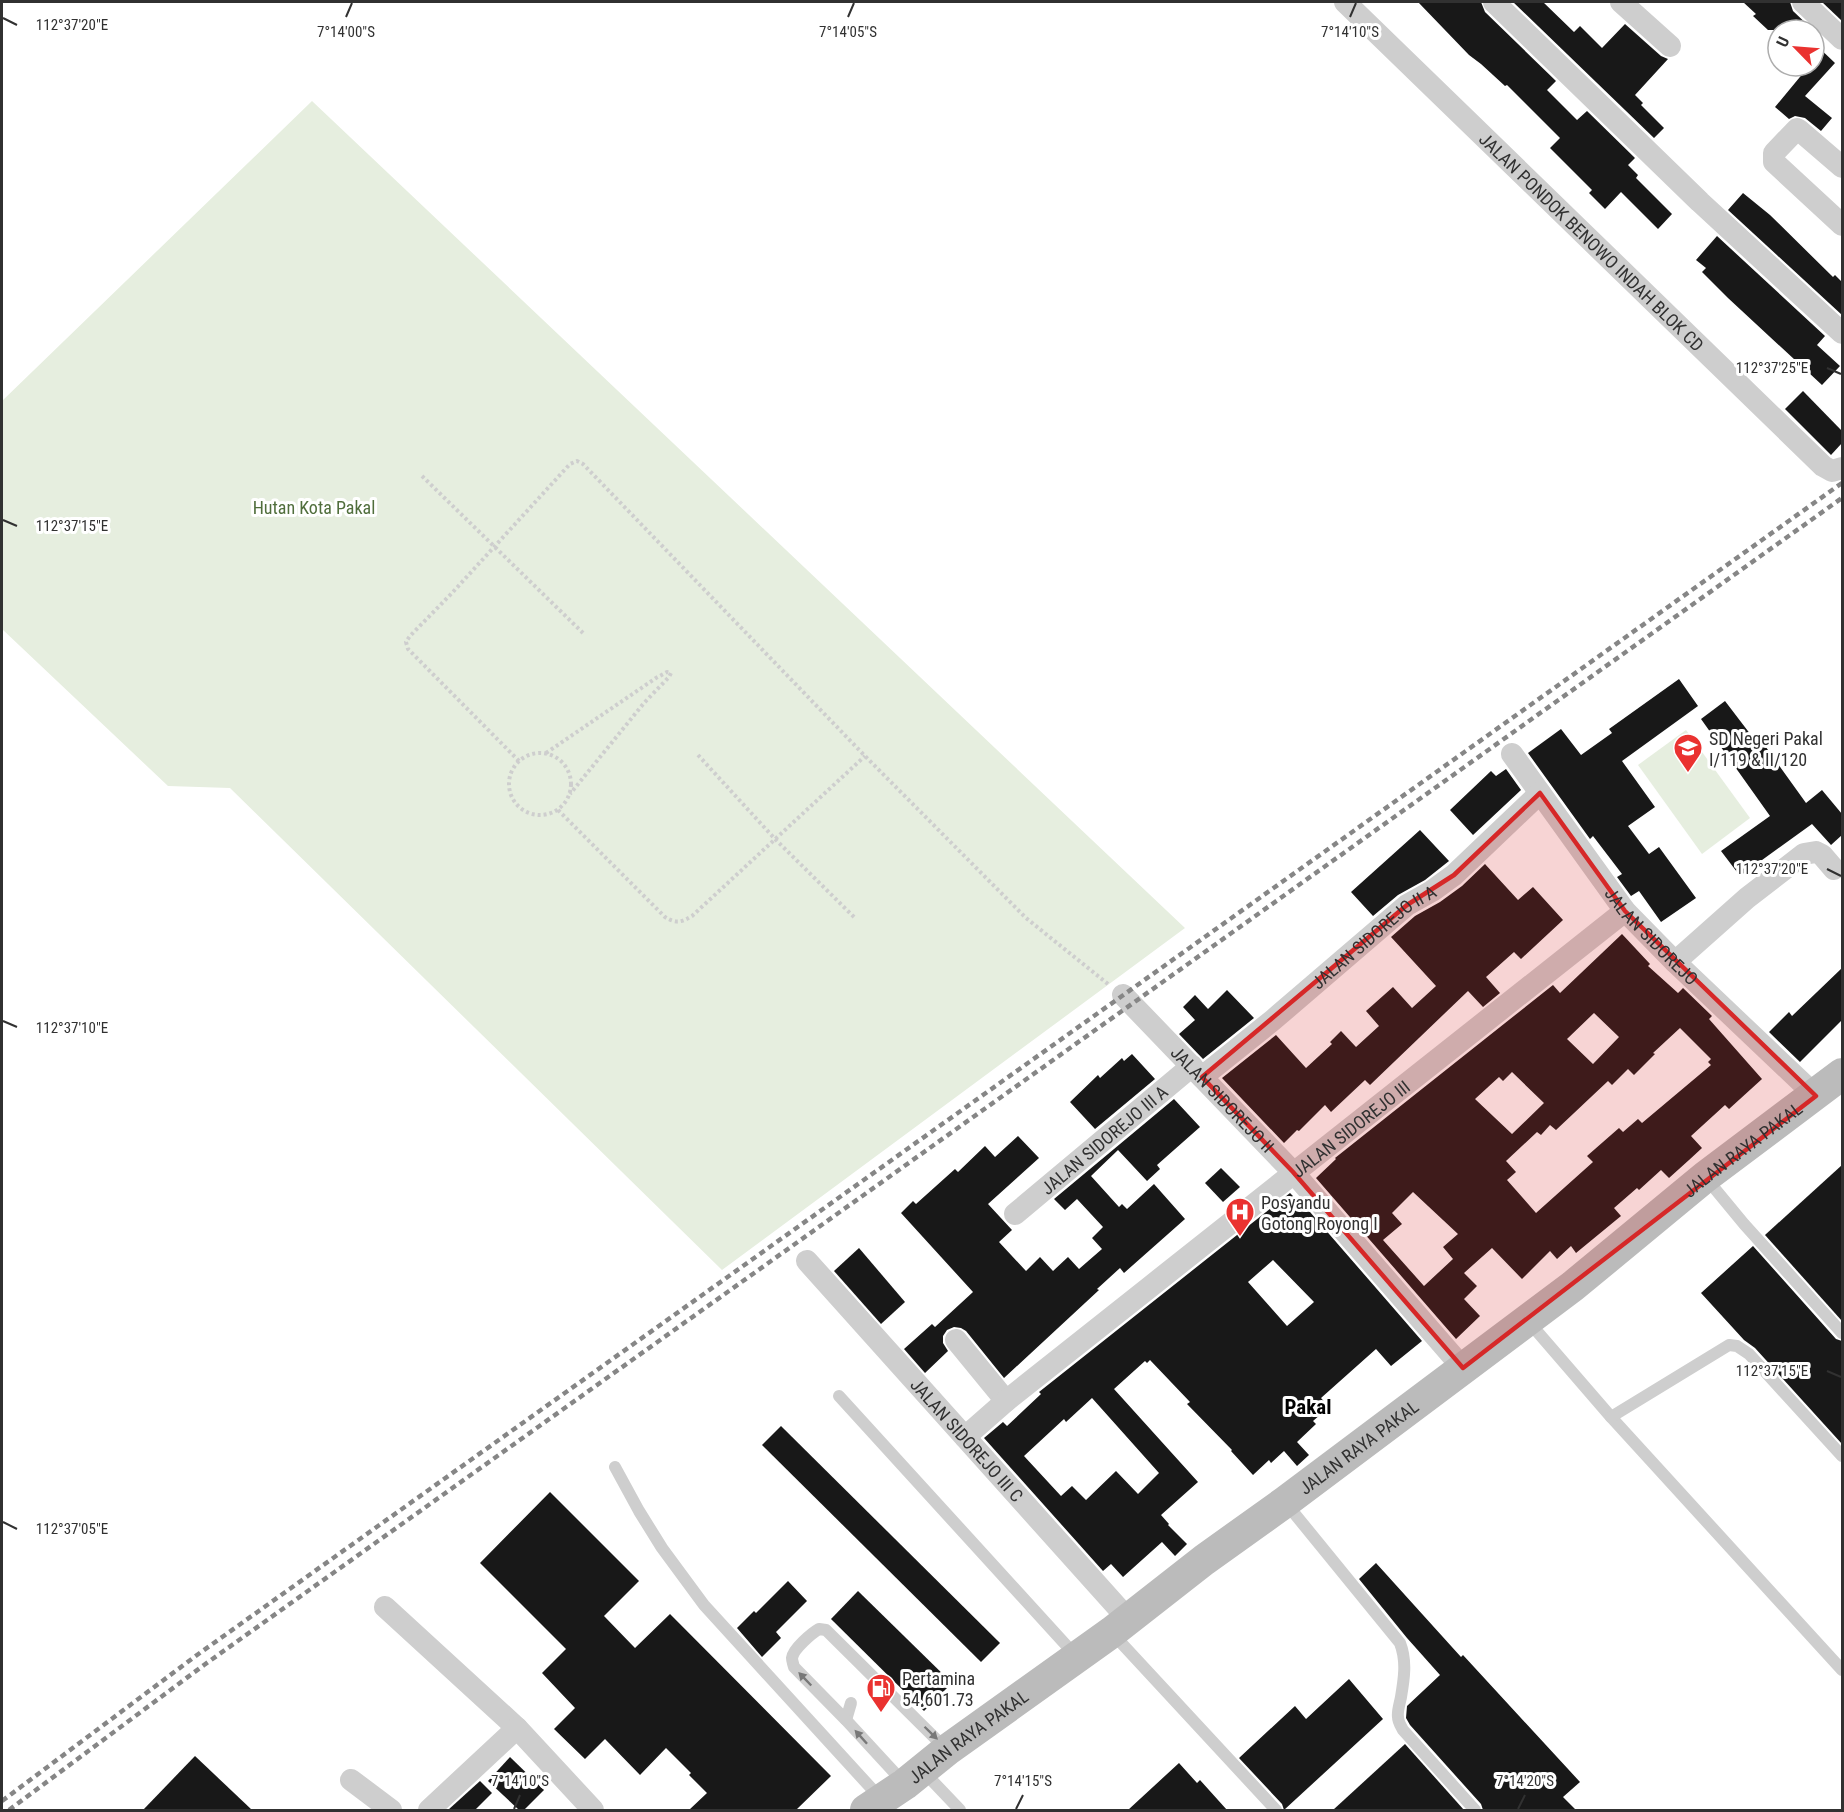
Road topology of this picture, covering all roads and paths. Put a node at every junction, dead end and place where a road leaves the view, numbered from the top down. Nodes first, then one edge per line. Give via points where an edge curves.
1 (1345, 2) edge
2 (1494, 2) edge
3 (1621, 2) edge
4 (1803, 2) edge
5 (1842, 39) edge
6 (1670, 46) dead end
7 (1842, 167) edge
8 (1842, 225) edge
9 (1842, 333) edge
10 (1842, 468) edge
11 (422, 476) dead end
12 (494, 546) junction
13 (583, 633) dead end
14 (546, 753) junction
15 (1512, 754) dead end
16 (699, 755) dead end
17 (865, 756) junction
18 (519, 760) junction
19 (1540, 793) junction
20 (570, 794) junction
21 (558, 810) junction
22 (775, 839) junction
23 (1834, 869) dead end
24 (1625, 910) junction
25 (855, 918) dead end
26 (1675, 962) junction
27 (1123, 995) joint
28 (1197, 1071) junction
29 (1842, 1074) edge
30 (1816, 1096) junction
31 (1293, 1172) junction
32 (1712, 1186) junction
33 (1015, 1214) dead end
34 (807, 1261) dead end
35 (1535, 1329) junction
36 (1842, 1333) edge
37 (956, 1340) dead end
38 (1463, 1368) junction
39 (839, 1396) dead end
40 (1006, 1401) junction
41 (1611, 1417) junction
42 (964, 1437) junction
43 (1842, 1456) edge
44 (615, 1467) dead end
45 (1291, 1509) junction
46 (385, 1607) dead end
47 (1121, 1632) junction
48 (1077, 1657) junction
49 (1842, 1670) edge
50 (870, 1685) dead end
51 (884, 1688) junction
52 (851, 1703) dead end
53 (846, 1720) junction
54 (517, 1728) junction
55 (947, 1750) junction
56 (351, 1780) dead end
57 (893, 1791) edge
58 (391, 1810) edge
59 (429, 1810) edge
60 (593, 1810) edge
61 (960, 1810) edge
62 (1276, 1810) edge
63 (1476, 1810) edge

1 - 10 street, JALAN PONDOK BENOWO INDAH BLOK CD via 1823,466 1832,471
2 - 9 street
3 - 6 street
4 - 5 street
7 - 8 street via 1797,129 1774,153 1774,162
11 - 12 path
12 - 13 path
12 - 17 path via 570,464 578,461
12 - 18 path via 406,642 408,649
14 - 18 path via 532,753
14 - 20 path via 562,761 571,776
14 - 20 path via 656,678 671,673
15 - 19 street, JALAN SIDOREJO
16 - 22 path
17 - 22 path
17 - 27 path via 1026,918
18 - 21 path via 509,777 511,796 516,803 522,810 540,816
19 - 24 street, JALAN SIDOREJO
19 - 28 street, JALAN SIDOREJO II A via 1454,874 1407,905 1273,1020
20 - 21 path
21 - 22 path via 673,922 692,916
22 - 25 path
23 - 26 street via 1816,852 1804,854
24 - 26 street, JALAN SIDOREJO
24 - 31 street, JALAN SIDOREJO III
26 - 30 street, JALAN SIDOREJO
27 - 28 street, JALAN SIDOREJO II
28 - 31 street, JALAN SIDOREJO II
28 - 33 street, JALAN SIDOREJO III A
29 - 30 main road, JALAN RAYA PAKAL
30 - 32 main road, JALAN RAYA PAKAL
31 - 38 street, JALAN SIDOREJO II
31 - 40 street, JALAN SIDOREJO III
32 - 35 main road, JALAN RAYA PAKAL via 1573,1286
32 - 36 lane
34 - 42 street, JALAN SIDOREJO III C
35 - 38 main road, JALAN RAYA PAKAL
35 - 41 lane
37 - 40 street
38 - 45 main road, JALAN RAYA PAKAL
39 - 48 lane
40 - 42 street, JALAN SIDOREJO III
41 - 43 lane via 1730,1345 1737,1346 1749,1354
41 - 49 lane
42 - 47 street, JALAN SIDOREJO III C
44 - 57 lane via 662,1548 704,1605
45 - 47 main road, JALAN RAYA PAKAL via 1204,1560
45 - 63 lane via 1400,1643 1404,1666 1397,1716 1403,1730
46 - 54 street
47 - 48 main road, JALAN RAYA PAKAL
47 - 62 lane via 1152,1674
48 - 55 main road, JALAN RAYA PAKAL
50 - 51 lane
53 -> 51 lane via 794,1667 793,1653 813,1632 826,1630
51 -> 55 lane
52 - 53 lane
57 -> 53 lane
54 - 59 street
54 - 60 street
55 - 57 main road, JALAN RAYA PAKAL
56 - 58 street
57 - 61 lane

